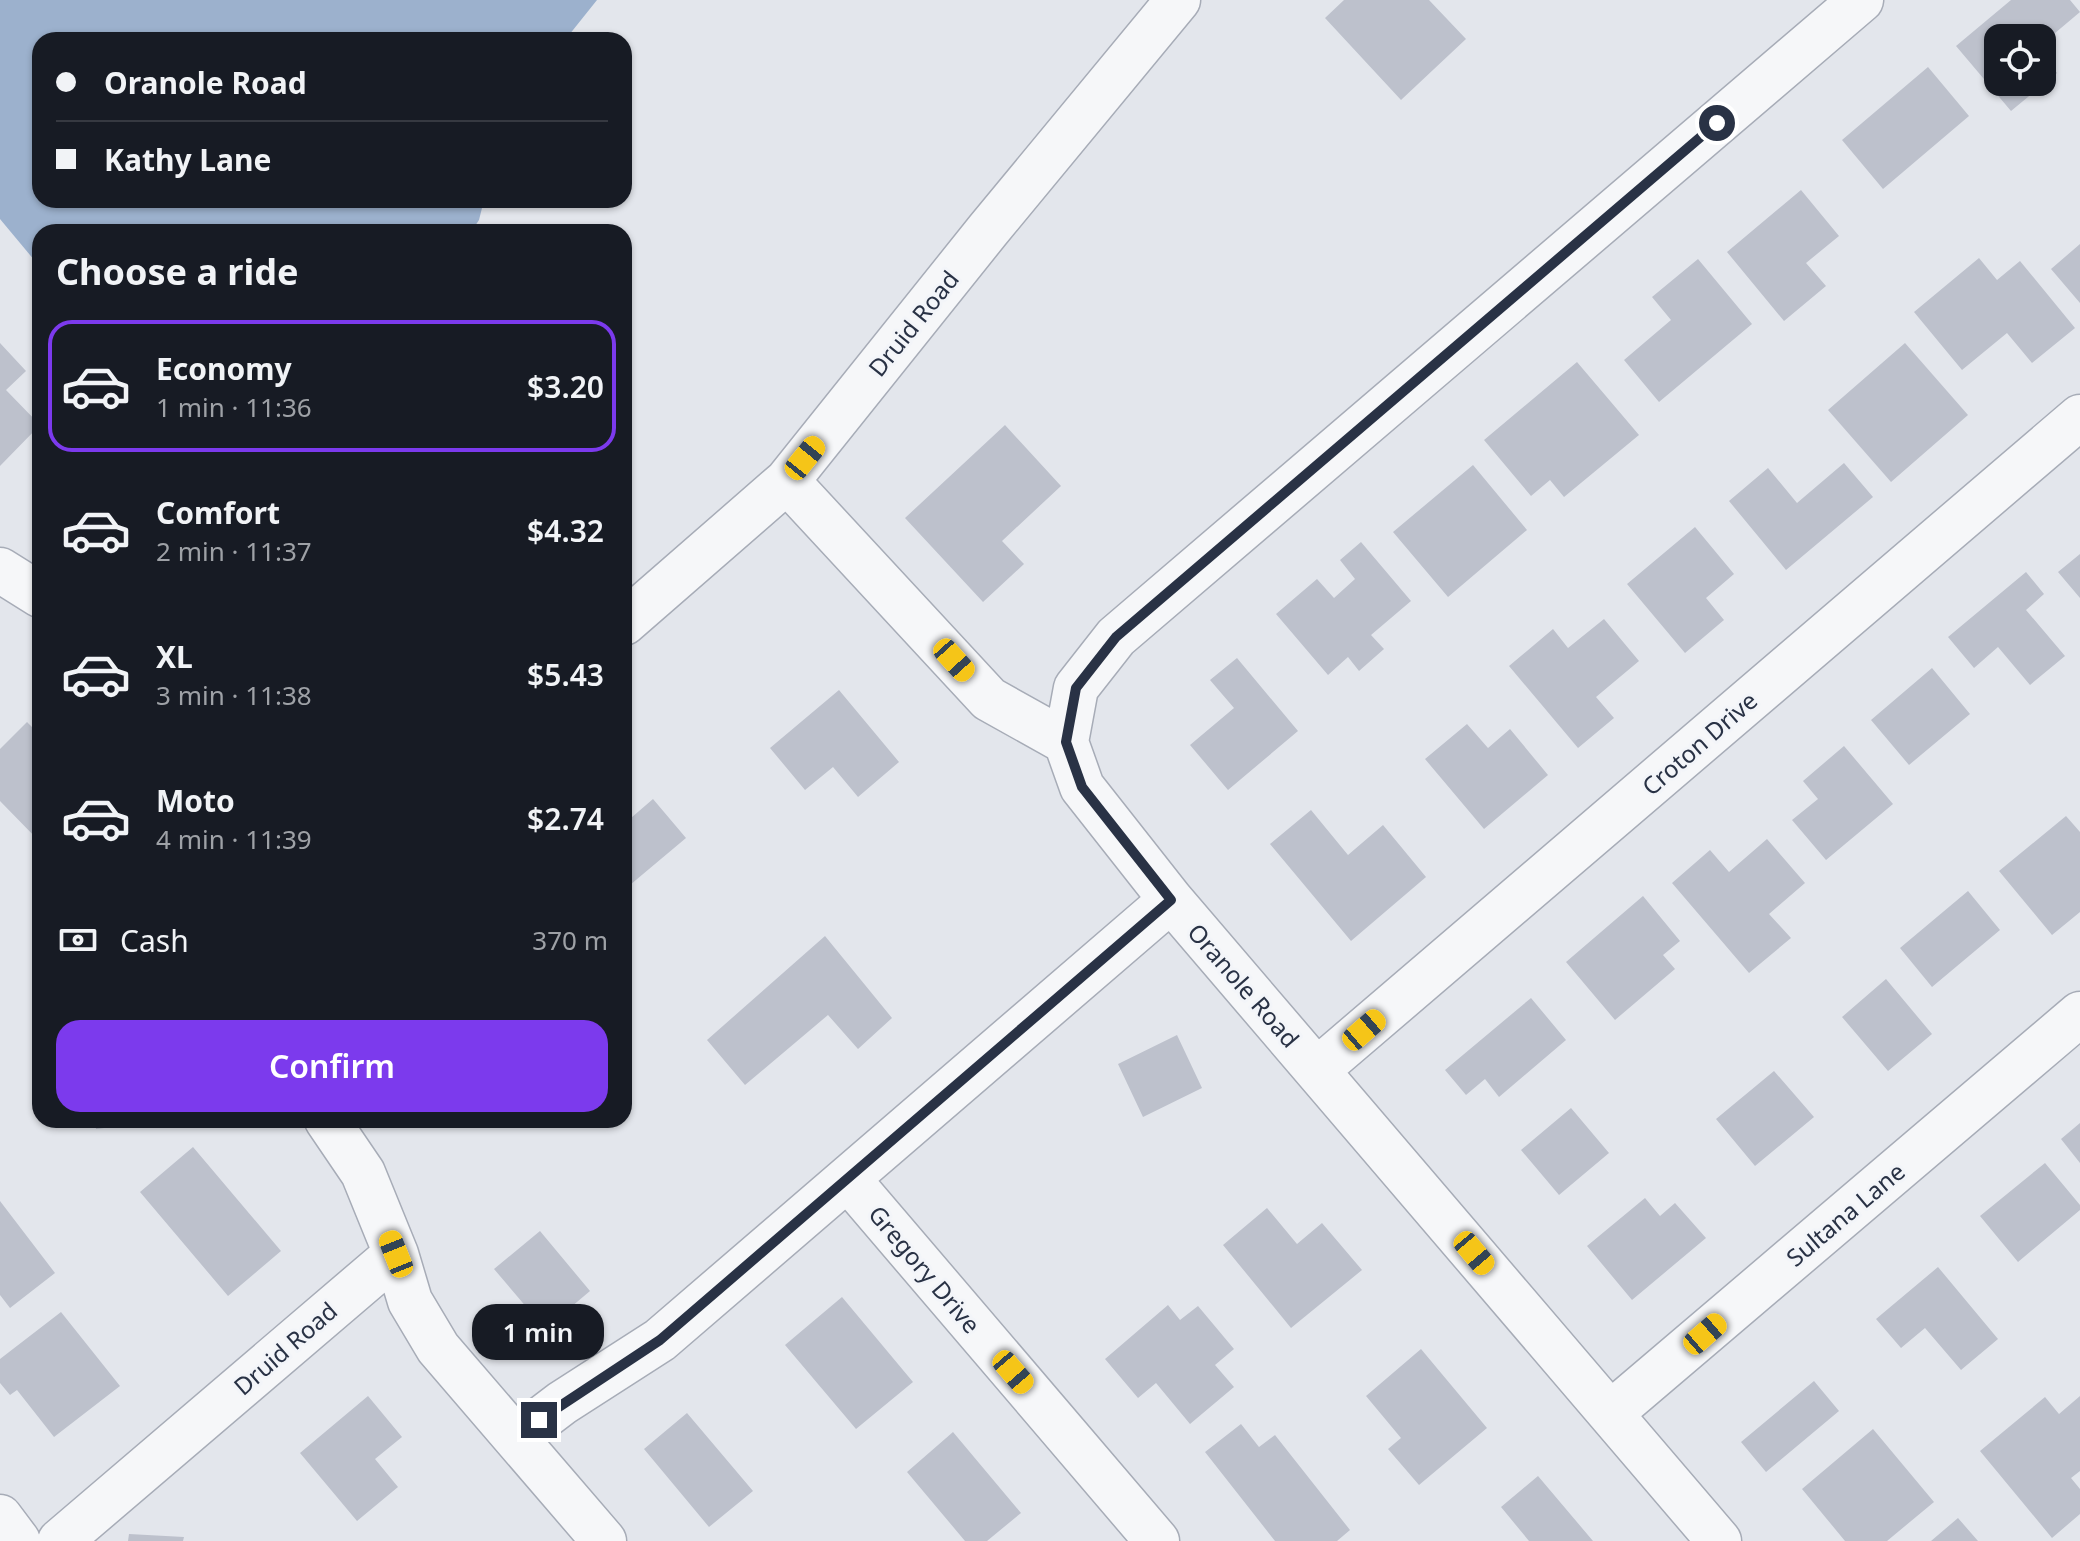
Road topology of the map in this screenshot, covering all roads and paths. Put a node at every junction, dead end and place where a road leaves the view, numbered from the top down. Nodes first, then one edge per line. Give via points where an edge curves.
1 (1178, 0) edge
2 (1861, 0) edge
3 (2080, 417) edge
4 (787, 481) junction
5 (0, 570) edge
6 (32, 590) edge
7 (632, 616) edge
8 (1066, 742) junction
9 (1171, 900) junction
10 (2080, 1014) edge
11 (1317, 1070) junction
12 (332, 1128) edge
13 (848, 1179) junction
14 (396, 1254) junction
15 (1611, 1413) junction
16 (516, 1438) junction
17 (0, 1517) edge
18 (18, 1541) edge
19 (60, 1541) edge
20 (604, 1541) edge
21 (1157, 1541) edge
22 (1719, 1541) edge

1 - 4 street, Druid Road
2 - 8 street via 1116,637 1076,688
3 - 11 street, Croton Drive
4 - 7 street, Druid Road
4 - 8 street via 989,699
5 - 6 street
8 - 9 street, Oranole Road via 1082,787
9 - 11 street, Oranole Road
9 - 13 street
10 - 15 street, Sultana Lane
11 - 15 street, Oranole Road
12 - 14 street via 363,1173
13 - 16 street via 660,1340
13 - 21 street, Gregory Drive
14 - 16 street via 410,1301 438,1348
14 - 19 street, Druid Road
15 - 22 street, Oranole Road
16 - 20 street
17 - 18 street

